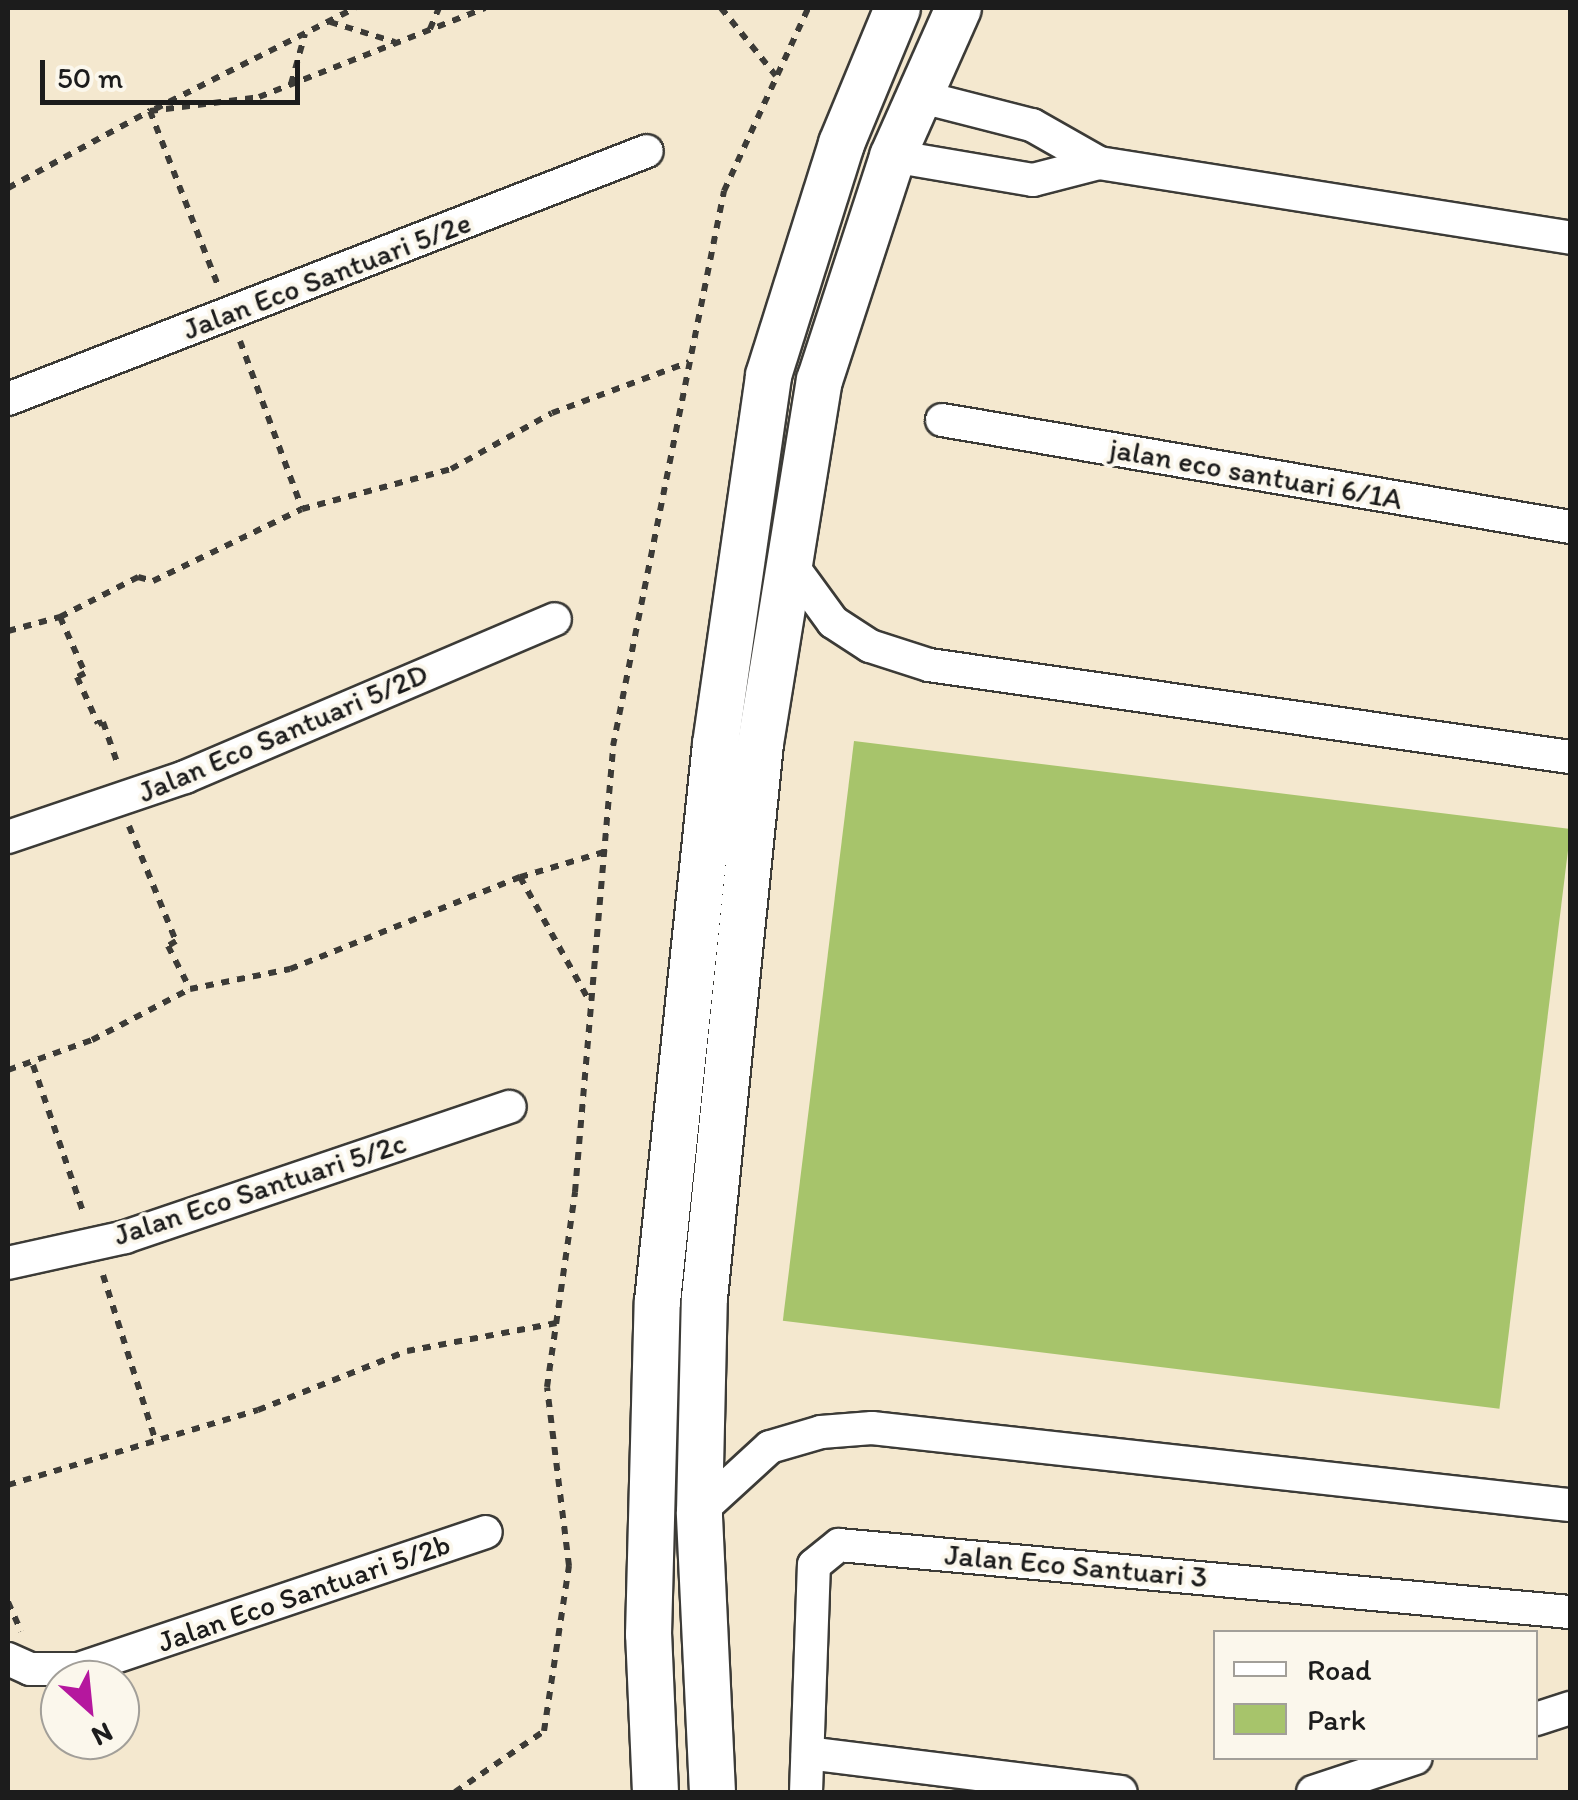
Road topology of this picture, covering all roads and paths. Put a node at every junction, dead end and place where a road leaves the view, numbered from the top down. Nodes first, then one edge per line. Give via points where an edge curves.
1 (355, 8) edge
2 (439, 8) edge
3 (485, 8) edge
4 (720, 8) edge
5 (808, 8) edge
6 (897, 8) edge
7 (958, 8) edge
8 (346, 10) edge
9 (328, 21) junction
10 (430, 29) junction
11 (305, 33) junction
12 (396, 43) junction
13 (776, 76) junction
14 (291, 84) junction
15 (918, 96) junction
16 (150, 112) junction
17 (646, 151) dead end
18 (892, 156) junction
19 (1100, 163) junction
20 (8, 188) edge
21 (1570, 238) edge
22 (230, 314) junction
23 (690, 362) junction
24 (8, 399) edge
25 (942, 420) dead end
26 (302, 509) junction
27 (1570, 527) edge
28 (790, 562) junction
29 (554, 619) dead end
30 (8, 631) edge
31 (1570, 757) edge
32 (8, 838) edge
33 (604, 852) junction
34 (520, 877) junction
35 (592, 1004) junction
36 (8, 1070) edge
37 (510, 1106) dead end
38 (8, 1263) edge
39 (556, 1324) junction
40 (8, 1486) edge
41 (1570, 1506) edge
42 (699, 1512) junction
43 (486, 1532) dead end
44 (1570, 1612) edge
45 (8, 1659) edge
46 (1570, 1708) edge
47 (1538, 1718) edge
48 (808, 1753) junction
49 (1410, 1760) edge
50 (455, 1792) edge
51 (654, 1792) edge
52 (712, 1792) edge
53 (806, 1792) edge
54 (1121, 1792) edge
55 (1314, 1792) edge

1 - 8 path
2 - 10 path
3 - 10 path
4 - 13 path
5 - 13 path
6 - 51 street via 840,143 768,375 715,744 657,1300 648,1634
7 - 15 street
8 - 9 path
9 - 11 path
9 - 12 path
10 - 12 path
11 - 14 path
11 - 16 path
12 - 14 path
13 - 23 path via 724,191
14 - 16 path via 260,97
15 - 18 street
15 - 19 street via 1032,125
16 - 20 path
16 - 22 path
17 - 22 street, Jalan Eco Santuari 5/2e
18 - 19 street via 1033,180
18 - 28 street via 819,380
19 - 21 street
22 - 24 street, Jalan Eco Santuari 5/2e
22 - 26 path
23 - 26 path via 552,413 451,469
23 - 33 path via 614,746
25 - 27 street, jalan eco santuari 6/1A
26 - 30 path via 153,580 138,577 60,617
28 - 31 street via 833,622 870,646 929,665
28 - 42 street via 760,743 704,1297
29 - 32 street, Jalan Eco Santuari 5/2D via 185,777
33 - 34 path
33 - 35 path
34 - 35 path
34 - 36 path via 372,941 290,969 190,990 92,1040
35 - 39 path
37 - 38 street, Jalan Eco Santuari 5/2c via 125,1237
39 - 40 path via 407,1351 258,1410
39 - 50 path via 547,1388 570,1566 544,1731
41 - 42 street via 872,1428 821,1432 770,1447
42 - 52 street
43 - 45 street, Jalan Eco Santuari 5/2b via 78,1670 30,1669
44 - 48 street, Jalan Eco Santuari 3 via 839,1546 814,1566
46 - 47 street
48 - 53 street, Jalan Eco Santuari 3
48 - 54 street
49 - 55 street

